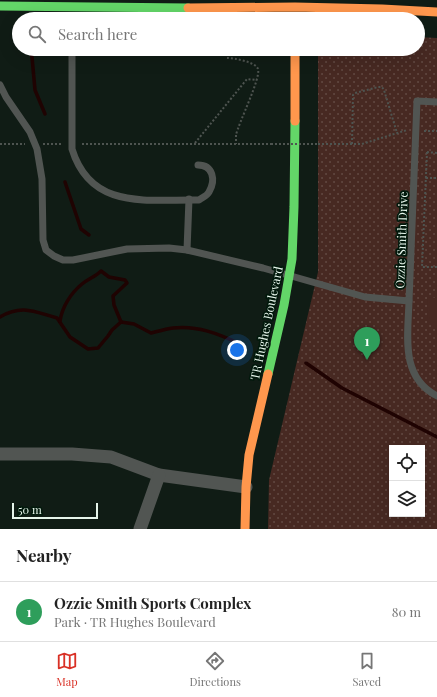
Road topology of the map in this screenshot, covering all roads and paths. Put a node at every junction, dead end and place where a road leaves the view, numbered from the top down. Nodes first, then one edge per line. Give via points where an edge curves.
1 (2, 0) edge
2 (295, 4) edge
3 (0, 5) edge
4 (437, 12) edge
5 (72, 56) edge
6 (295, 56) edge
7 (227, 58) dead end
8 (256, 80) junction
9 (0, 85) edge
10 (437, 102) edge
11 (424, 124) dead end
12 (408, 130) dead end
13 (423, 131) junction
14 (437, 131) edge
15 (397, 134) junction
16 (424, 138) dead end
17 (195, 143) junction
18 (0, 144) edge
19 (28, 144) dead end
20 (42, 144) dead end
21 (64, 144) dead end
22 (78, 144) dead end
23 (236, 144) junction
24 (352, 144) junction
25 (423, 152) dead end
26 (427, 152) junction
27 (437, 153) edge
28 (198, 165) dead end
29 (426, 178) junction
30 (437, 178) edge
31 (189, 199) junction
32 (187, 250) junction
33 (437, 267) edge
34 (290, 276) junction
35 (409, 301) junction
36 (437, 396) edge
37 (0, 454) edge
38 (159, 475) junction
39 (246, 487) junction
40 (140, 529) edge
41 (245, 529) edge

1 - 3 street
2 - 3 main road via 214,8
2 - 4 main road
5 - 31 lane via 72,149 82,170 97,186 112,195 140,199
6 - 34 main road, TR Hughes Boulevard via 293,236
7 - 8 path via 239,59 258,67
8 - 17 path via 247,79
8 - 23 path via 237,134
9 - 32 lane, Ozzie Smith Drive via 30,132 37,149 42,179 43,240 46,250 62,260 127,250
10 - 35 lane, Ozzie Smith Drive via 417,101
11 - 13 path
12 - 15 path
13 - 14 path
13 - 16 path
15 - 24 path via 362,144
15 - 24 path via 384,90 378,87 353,95
17 - 22 path
17 - 23 path
18 - 19 path
20 - 21 path
23 - 24 path, bridge
25 - 26 path
26 - 27 path
26 - 29 path
28 - 31 lane via 204,165 212,172 212,185 209,192 199,200
29 - 30 path
29 - 33 path via 422,266
31 - 32 lane
32 - 34 lane, Ozzie Smith Drive
34 - 35 lane, Ozzie Smith Drive via 365,297
34 - 39 main road, TR Hughes Boulevard via 255,423
35 - 36 lane via 407,349 411,369 421,384
37 - 38 street via 111,457
38 - 39 street
38 - 40 street
39 - 41 main road, TR Hughes Boulevard

